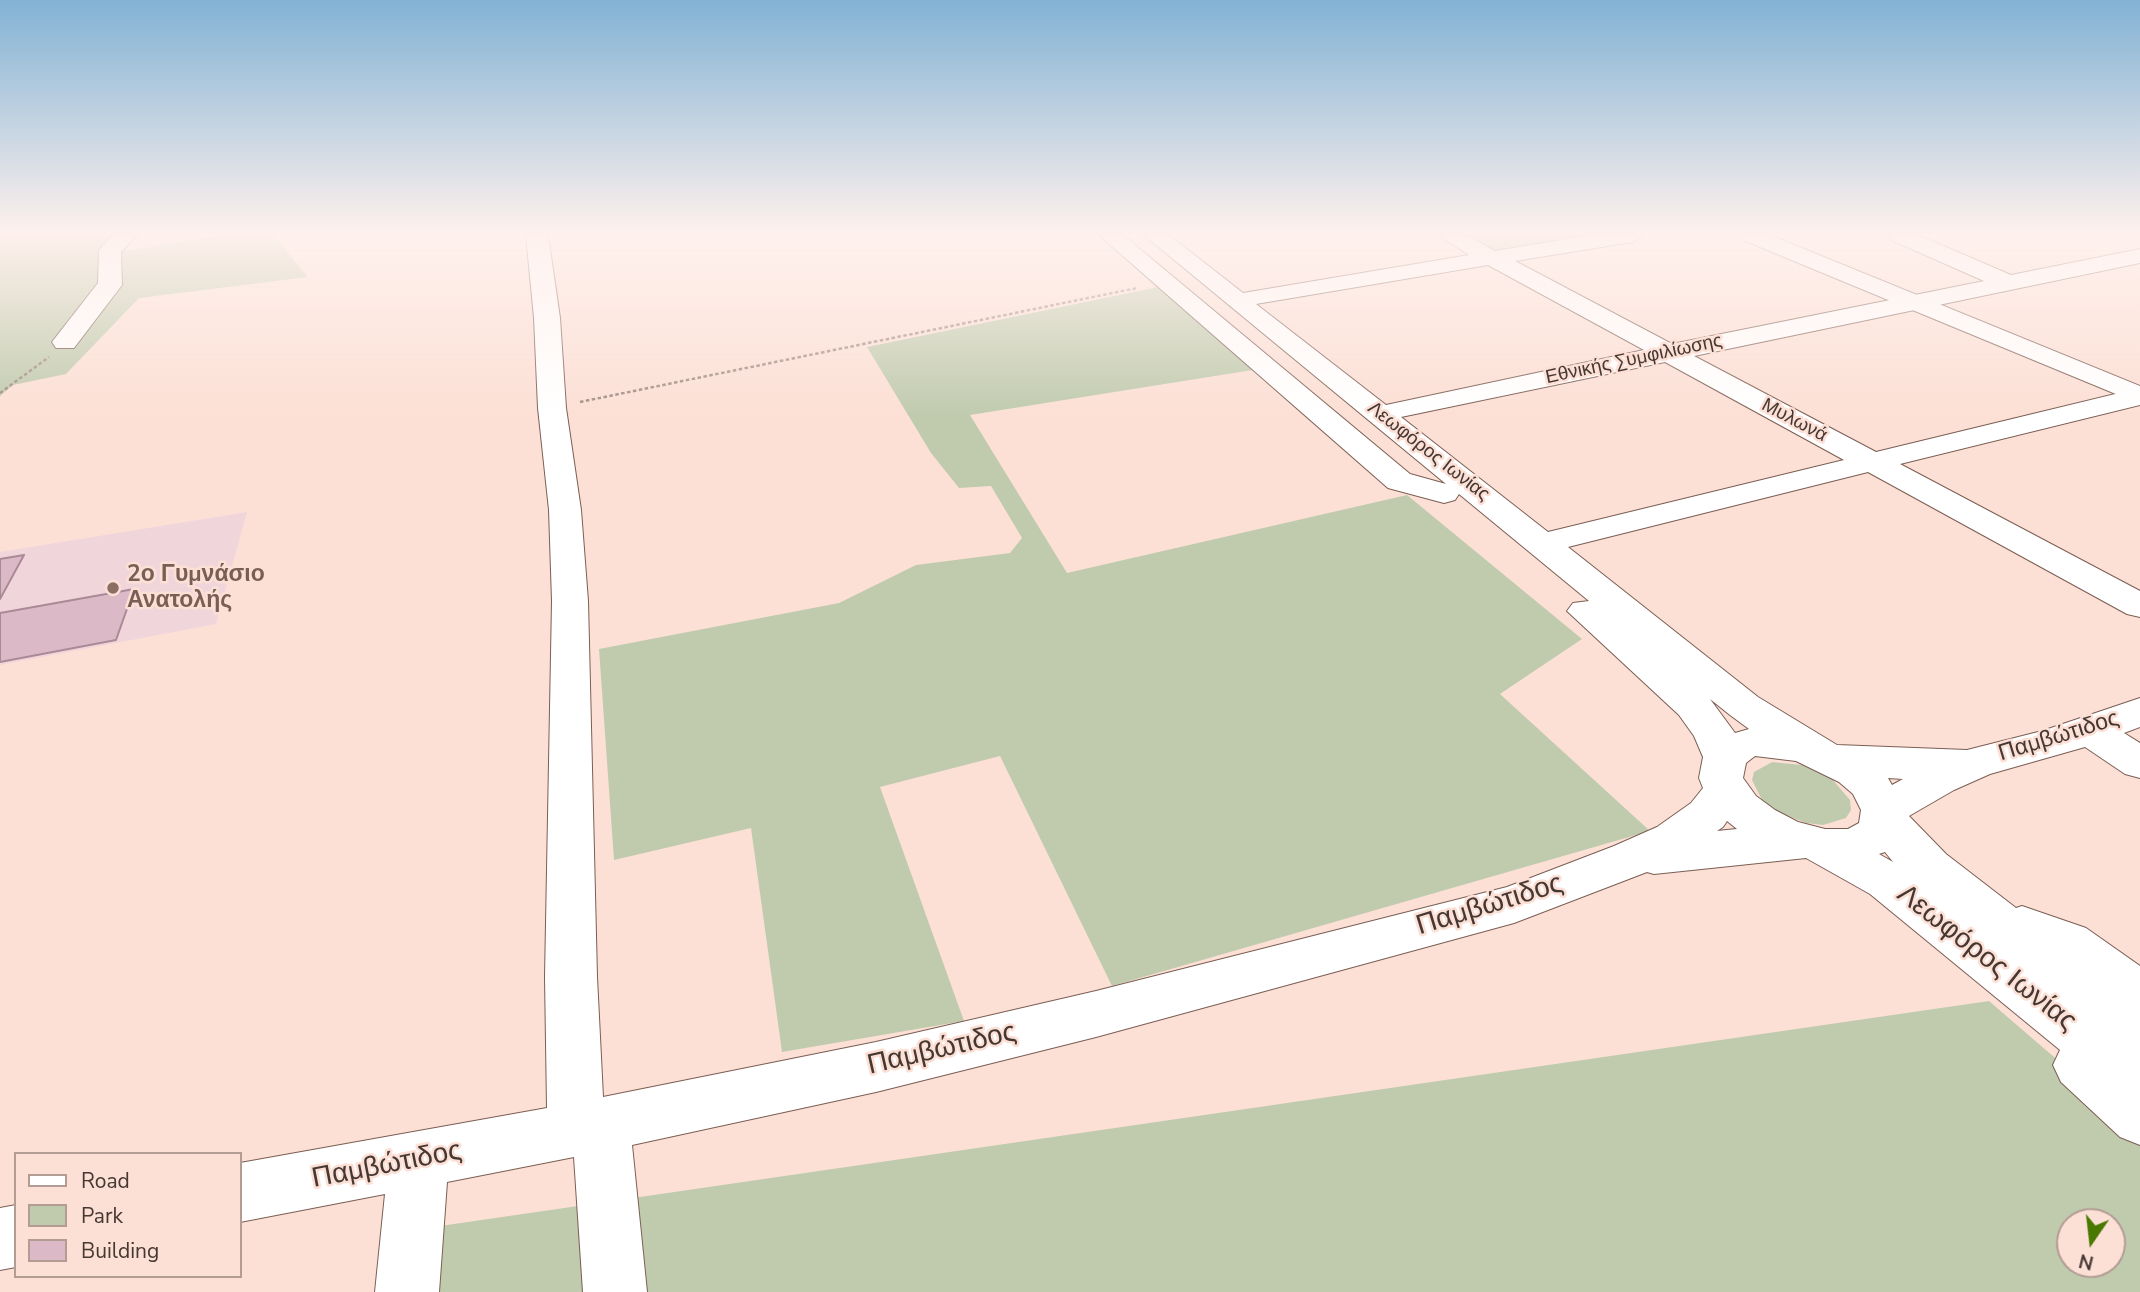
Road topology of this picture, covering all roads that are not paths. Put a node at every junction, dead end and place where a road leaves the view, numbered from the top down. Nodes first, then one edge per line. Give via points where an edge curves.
1 (100, 295) edge
2 (544, 295) edge
3 (1180, 295) edge
4 (1203, 295) edge
5 (1246, 295) edge
6 (1262, 295) edge
7 (1560, 295) edge
8 (1898, 295) edge
9 (1943, 295) edge
10 (1252, 297) joint
11 (1912, 301) junction
12 (65, 342) road end
13 (1667, 353) junction
14 (2140, 396) edge
15 (1397, 409) junction
16 (1870, 462) junction
17 (1444, 493) junction
18 (1560, 539) junction
19 (2140, 606) edge
20 (1700, 670) junction
21 (2140, 712) edge
22 (2089, 730) junction
23 (1820, 753) junction
24 (1977, 762) junction
25 (2140, 763) edge
26 (1726, 774) junction
27 (1884, 815) junction
28 (1818, 845) junction
29 (1631, 859) junction
30 (1989, 914) junction
31 (2002, 970) junction
32 (2140, 995) edge
33 (2140, 1034) edge
34 (2140, 1082) edge
35 (2140, 1118) edge
36 (588, 1128) junction
37 (419, 1159) junction
38 (242, 1193) edge
39 (407, 1292) edge
40 (615, 1292) edge

1 - 12 street
2 - 36 street via 570,601 571,977
3 - 17 street, Λεωφόρος Ιωνίας via 1399,481
4 - 17 street, Λεωφόρος Ιωνίας
5 - 20 street, Λεωφόρος Ιωνίας
6 - 10 street
7 - 13 street, Μυλωνά
8 - 11 street
9 - 11 street, Εθνικής Συμφιλίωσης
10 - 15 street, Λεωφόρος Ιωνίας
11 - 13 street, Εθνικής Συμφιλίωσης
11 - 14 street
13 - 15 street, Εθνικής Συμφιλίωσης
13 - 16 street, Μυλωνά
14 - 16 street
15 - 18 street, Λεωφόρος Ιωνίας
16 - 18 street
16 - 19 street, Μυλωνά
17 - 26 street, Λεωφόρος Ιωνίας via 1672,685 1713,732
18 - 20 street, Λεωφόρος Ιωνίας via 1679,635
20 - 23 street, Λεωφόρος Ιωνίας via 1763,720
21 - 22 street, Παμβώτιδος
22 - 24 street, Παμβώτιδος
22 - 25 street
23 - 24 street, Παμβώτιδος via 1923,765
23 - 26 street, Παμβώτιδος via 1755,742 1737,747
23 - 27 street, Λεωφόρος Ιωνίας via 1869,784
24 - 27 street, Παμβώτιδος via 1938,779
26 - 28 street, Λεωφόρος Ιωνίας via 1740,807 1759,822
26 - 29 street, Παμβώτιδος via 1707,815 1673,839
27 - 28 street, Παμβώτιδος via 1880,831 1867,841 1849,846
27 - 30 street, Λεωφόρος Ιωνίας via 1911,851
28 - 29 street, Παμβώτιδος via 1739,846
28 - 31 street, Λεωφόρος Ιωνίας via 1887,881
29 - 36 street, Παμβώτιδος via 1514,904 1096,1014
30 - 32 street via 2067,942
30 - 33 street, Λεωφόρος Ιωνίας
31 - 34 street, Λεωφόρος Ιωνίας
31 - 35 street via 2027,1013
36 - 37 street, Παμβώτιδος
36 - 40 street
37 - 38 street, Παμβώτιδος
37 - 39 street

